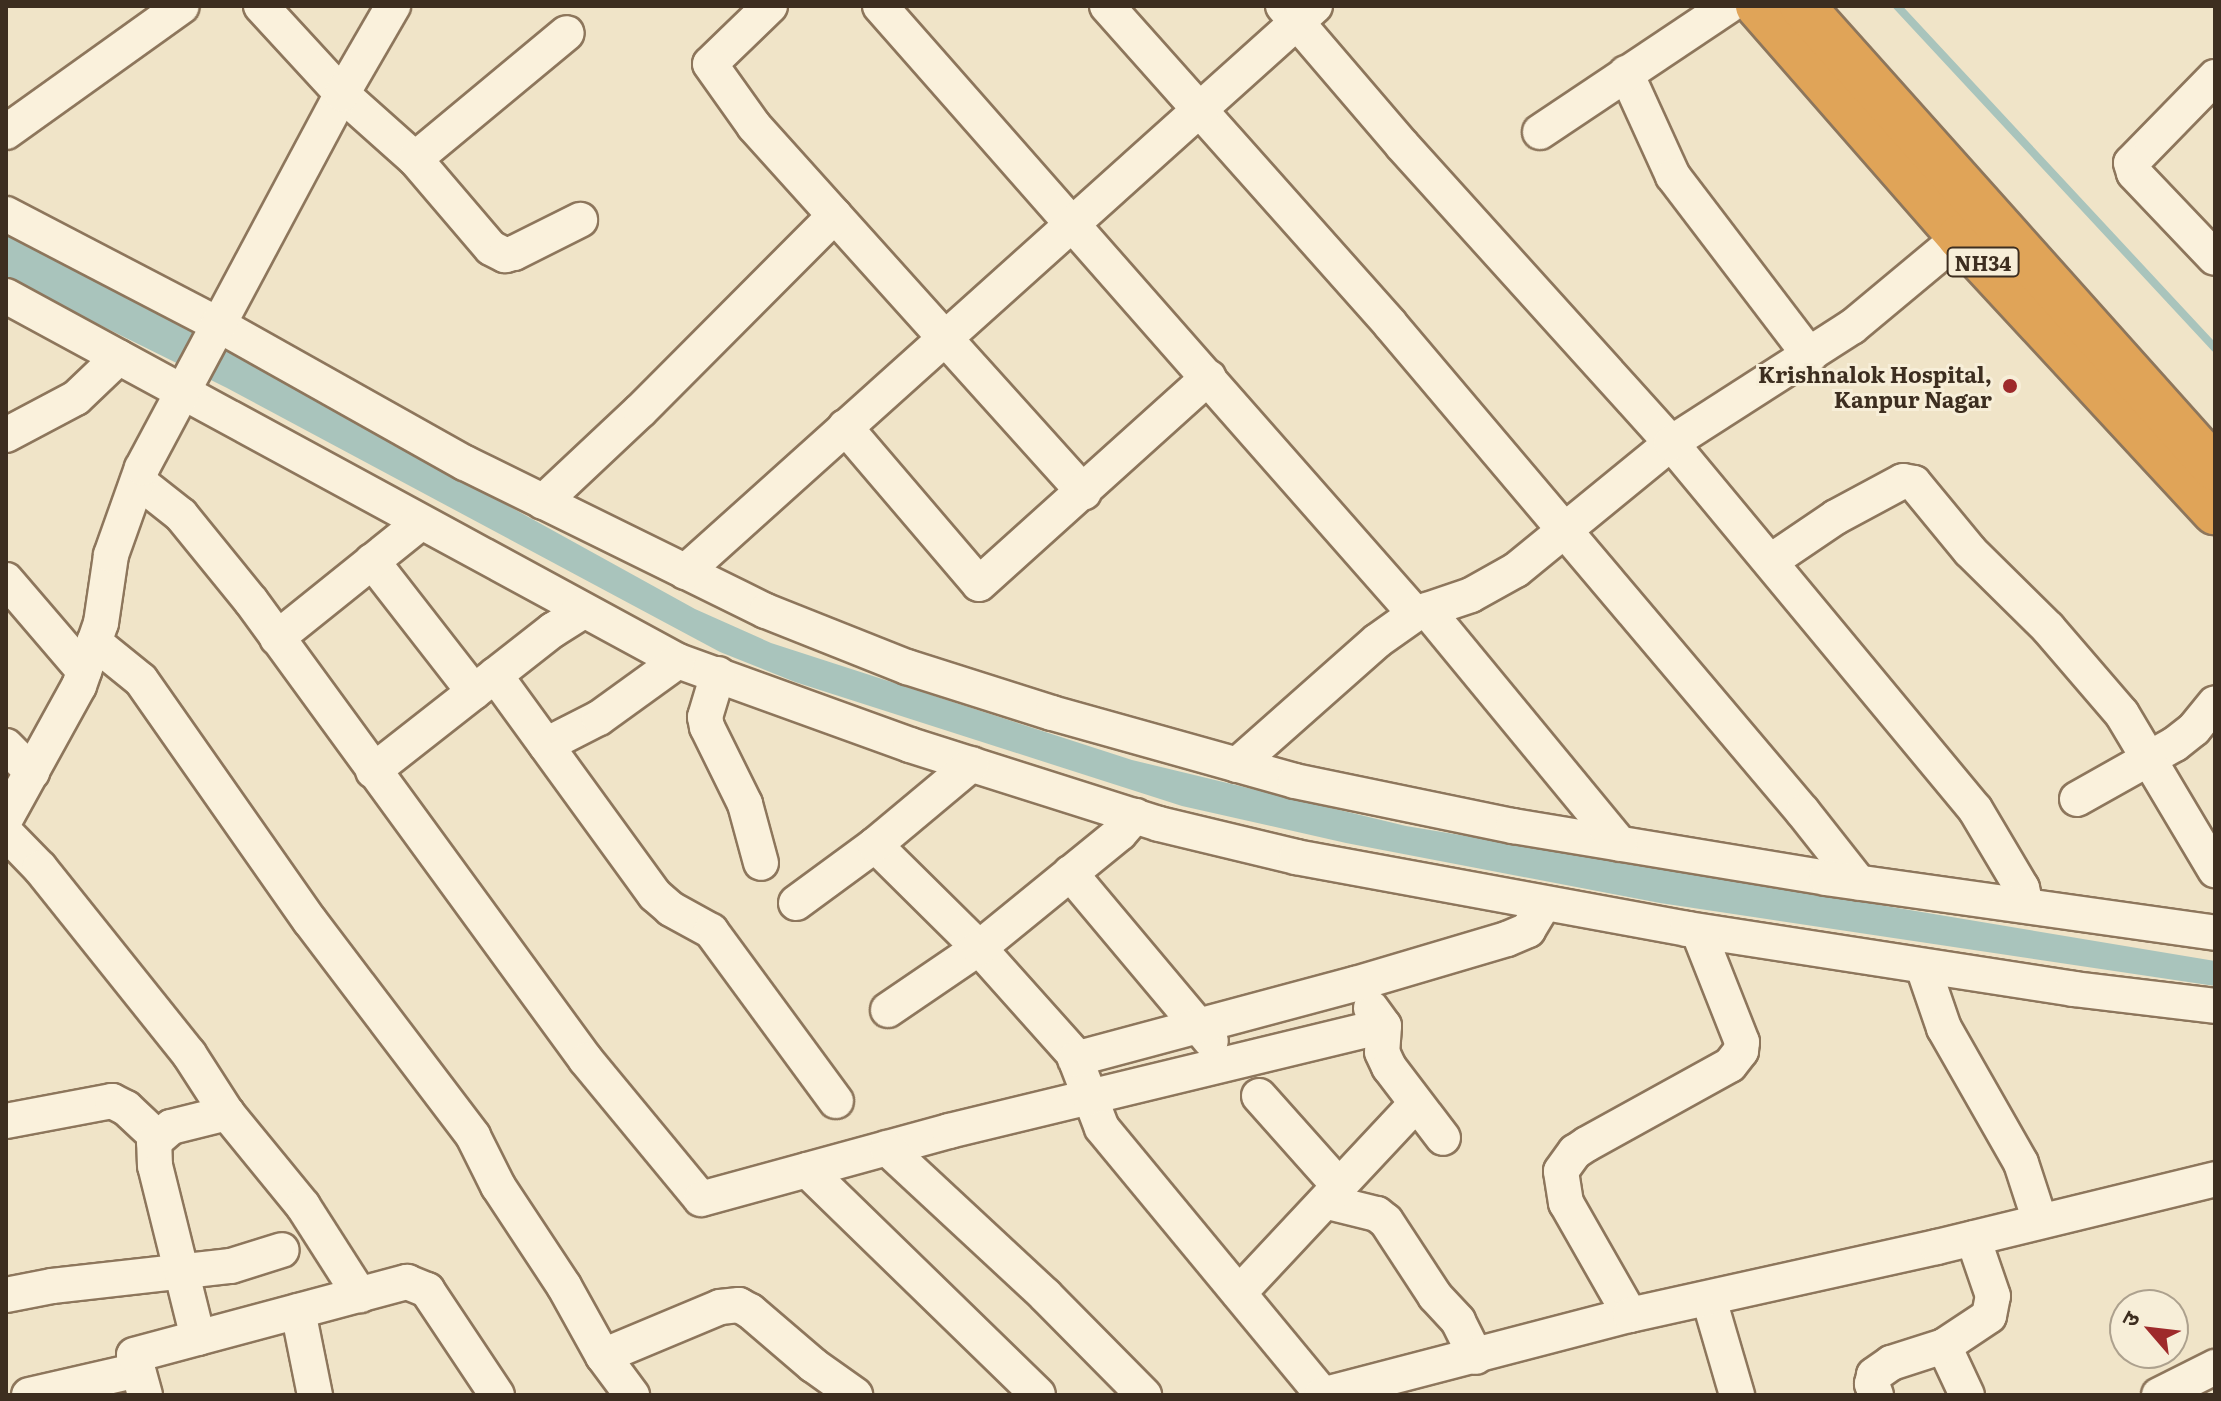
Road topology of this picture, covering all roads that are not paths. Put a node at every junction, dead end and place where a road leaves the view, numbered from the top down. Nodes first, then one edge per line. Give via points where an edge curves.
1 (182, 6) edge
2 (261, 6) edge
3 (393, 6) edge
4 (770, 6) edge
5 (880, 6) edge
6 (1107, 6) edge
7 (1728, 6) edge
8 (1758, 6) edge
9 (1802, 6) edge
10 (1299, 11) edge
11 (567, 33) dead end
12 (1626, 73) junction
13 (2215, 77) edge
14 (342, 94) junction
15 (1200, 109) junction
16 (6, 132) edge
17 (1540, 132) dead end
18 (415, 159) junction
19 (6, 214) edge
20 (835, 215) junction
21 (580, 220) dead end
22 (1071, 225) junction
23 (1960, 237) junction
24 (2215, 258) edge
25 (6, 296) edge
26 (214, 330) junction
27 (946, 337) junction
28 (1810, 356) junction
29 (119, 357) junction
30 (1209, 377) junction
31 (185, 386) junction
32 (845, 427) junction
33 (6, 435) edge
34 (1671, 443) junction
35 (2215, 468) edge
36 (138, 481) junction
37 (1084, 492) junction
38 (543, 502) junction
39 (2215, 512) edge
40 (420, 523) junction
41 (1565, 530) junction
42 (372, 561) junction
43 (1771, 561) junction
44 (685, 572) junction
45 (6, 580) edge
46 (583, 611) junction
47 (1421, 612) junction
48 (277, 638) junction
49 (89, 656) junction
50 (678, 661) junction
51 (718, 674) junction
52 (485, 684) junction
53 (2215, 703) edge
54 (546, 745) junction
55 (6, 746) edge
56 (2149, 760) junction
57 (972, 764) junction
58 (1237, 765) junction
59 (373, 771) junction
60 (32, 772) junction
61 (2077, 799) dead end
62 (1135, 816) junction
63 (6, 818) edge
64 (6, 833) edge
65 (1620, 844) junction
66 (875, 845) junction
67 (761, 863) dead end
68 (2215, 870) edge
69 (1070, 873) junction
70 (1859, 883) junction
71 (796, 903) dead end
72 (1544, 903) junction
73 (2026, 906) junction
74 (1698, 931) junction
75 (2215, 933) edge
76 (979, 948) junction
77 (1923, 967) junction
78 (1369, 1004) junction
79 (2215, 1006) edge
80 (888, 1010) dead end
81 (1199, 1026) junction
82 (1075, 1059) junction
83 (1227, 1063) junction
84 (1090, 1096) junction
85 (1259, 1096) dead end
86 (836, 1101) dead end
87 (1416, 1104) junction
88 (227, 1113) junction
89 (6, 1121) edge
90 (158, 1138) junction
91 (1443, 1138) dead end
92 (887, 1148) junction
93 (807, 1170) junction
94 (2215, 1179) edge
95 (1334, 1194) junction
96 (2040, 1221) junction
97 (1973, 1238) junction
98 (282, 1250) dead end
99 (181, 1272) junction
100 (1239, 1293) junction
101 (6, 1295) edge
102 (360, 1295) junction
103 (1709, 1299) junction
104 (298, 1311) junction
105 (1630, 1315) junction
106 (198, 1338) junction
107 (1944, 1346) junction
108 (603, 1356) junction
109 (1476, 1357) junction
110 (2215, 1367) edge
111 (142, 1382) edge
112 (29, 1395) edge
113 (315, 1395) edge
114 (497, 1395) edge
115 (632, 1395) edge
116 (855, 1395) edge
117 (1038, 1395) edge
118 (1144, 1395) edge
119 (1322, 1395) edge
120 (1737, 1395) edge
121 (1876, 1395) edge
122 (1967, 1395) edge
123 (2159, 1395) edge

1 - 16 street
2 - 14 street
3 - 14 street
4 - 20 street via 710,64 754,126
5 - 22 street
6 - 15 street
7 - 12 street
8 - 23 highway, NH34
9 - 35 highway, NH34
10 - 15 street
10 - 34 street via 1402,145
11 - 18 street
12 - 17 street
12 - 28 street via 1684,194
13 - 24 street via 2131,163 2134,173
14 - 18 street
14 - 26 street
15 - 22 street
15 - 41 street
18 - 21 street via 498,252 514,253
19 - 26 street
20 - 27 street
20 - 38 street
22 - 27 street
22 - 30 street
23 - 28 street
23 - 39 highway, NH34
25 - 29 street
26 - 31 street
26 - 38 street
27 - 32 street
27 - 37 street
28 - 34 street
29 - 31 street
29 - 33 street via 76,398
30 - 37 street
30 - 47 street
31 - 36 street
31 - 40 street
32 - 37 street via 979,584
32 - 44 street
34 - 41 street
34 - 43 street
36 - 48 street via 181,515
36 - 49 street via 111,555
38 - 44 street
40 - 42 street
40 - 46 street
41 - 47 street via 1516,570 1471,595
41 - 70 street
42 - 48 street
42 - 52 street
43 - 56 street via 1836,517 1903,481 1914,483 2122,714
43 - 73 street via 1975,809 2022,888
44 - 58 street via 907,667
45 - 49 street
46 - 50 street
46 - 52 street
47 - 58 street via 1377,641
47 - 65 street
48 - 59 street
49 - 60 street
49 - 108 street via 141,680 328,947 473,1136
50 - 51 street
50 - 54 street via 599,718
51 - 57 street
51 - 67 street via 707,727 745,804
52 - 54 street
52 - 59 street
53 - 56 street via 2194,729
54 - 86 street via 655,895 711,931
55 - 60 street
56 - 61 street
56 - 68 street
57 - 62 street
57 - 66 street
58 - 65 street
59 - 93 street via 586,1060 701,1199
60 - 63 street
62 - 69 street
62 - 72 street via 1296,857
64 - 88 street via 179,1041
65 - 70 street
66 - 71 street
66 - 76 street
69 - 76 street
69 - 81 street
70 - 73 street
72 - 74 street
72 - 78 street via 1528,930
73 - 75 street
74 - 77 street
74 - 105 street via 1741,1051 1730,1065 1575,1152 1561,1171 1566,1203
76 - 80 street
76 - 82 street
77 - 79 street
77 - 96 street via 1944,1028 2021,1163
78 - 81 street
78 - 83 street
78 - 87 street via 1385,1060
81 - 82 street
81 - 83 street
82 - 84 street
83 - 84 street
84 - 92 street
84 - 100 street via 1102,1128
85 - 95 street
87 - 91 street
87 - 95 street
88 - 90 street via 171,1127
88 - 102 street via 303,1206
89 - 90 street via 112,1101
90 - 99 street via 155,1166
92 - 93 street
92 - 118 street via 1078,1326
93 - 117 street
94 - 96 street
95 - 100 street
95 - 109 street via 1386,1221 1435,1296 1458,1321
96 - 97 street
97 - 103 street
97 - 107 street via 1993,1296 1991,1308 1983,1322
98 - 99 street via 231,1266
99 - 101 street
99 - 106 street
100 - 119 street
102 - 104 street
102 - 114 street via 407,1282 427,1290
103 - 105 street
103 - 120 street
104 - 106 street
104 - 113 street
105 - 109 street
106 - 111 street via 134,1355
107 - 121 street via 1891,1363 1874,1375
107 - 122 street
108 - 115 street
108 - 116 street via 720,1307 739,1305
109 - 119 street
110 - 123 street
111 - 112 street

